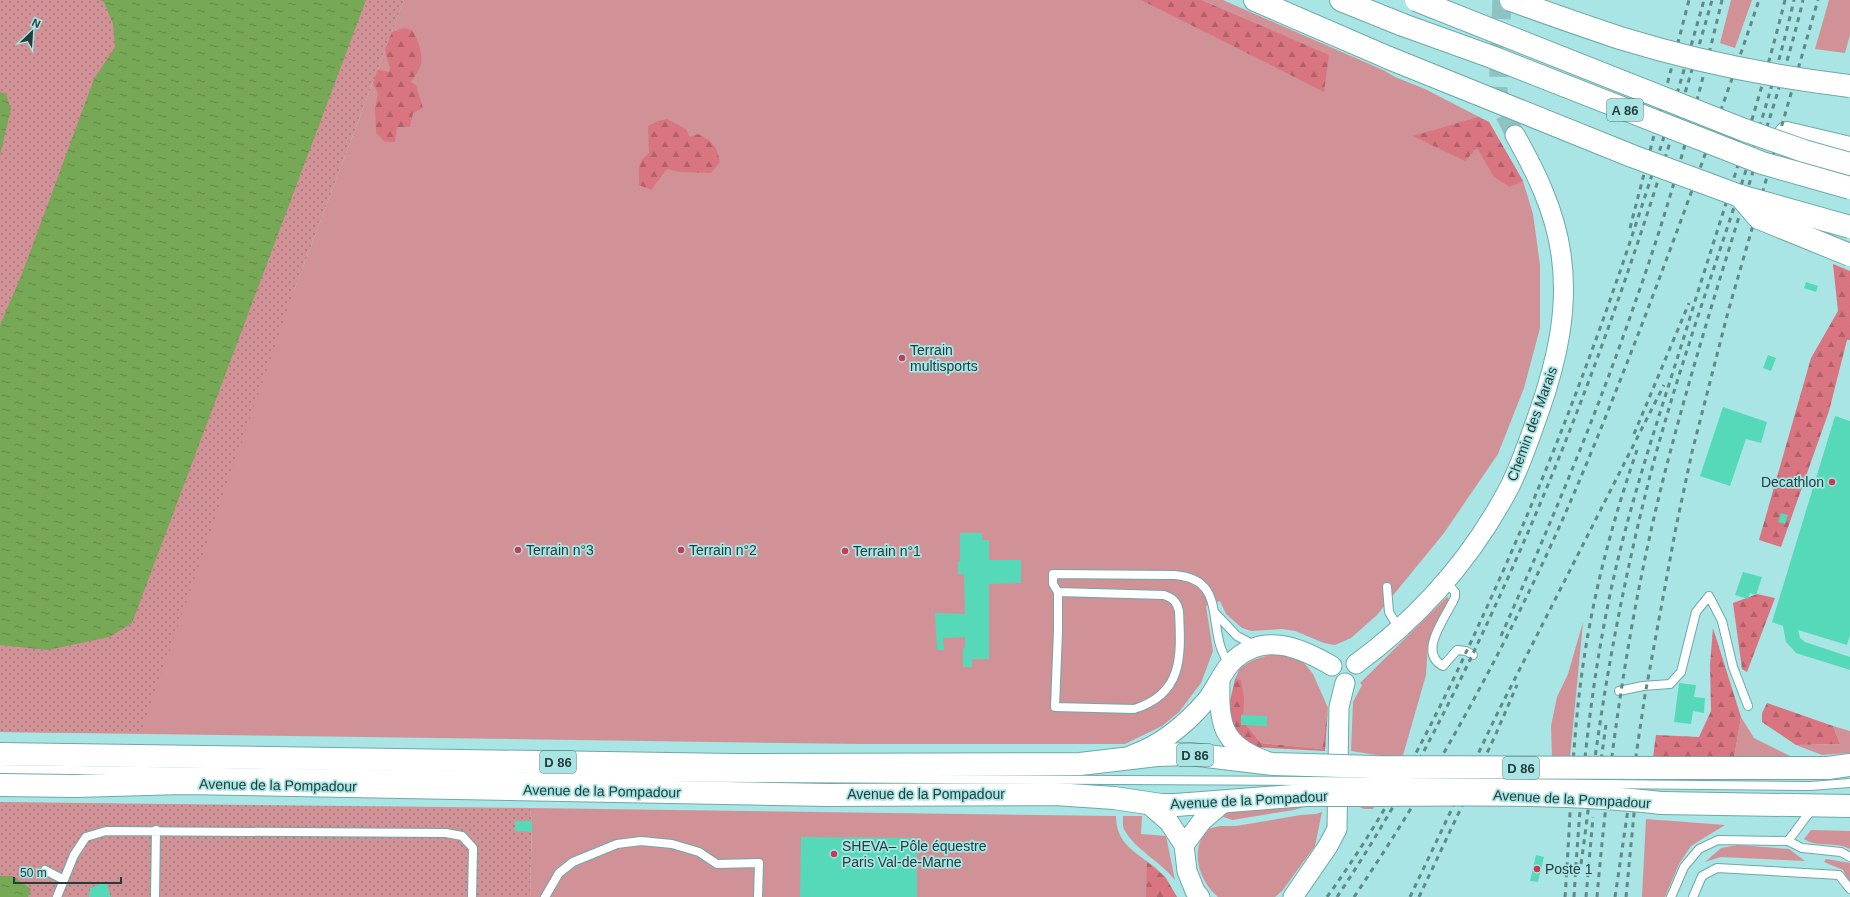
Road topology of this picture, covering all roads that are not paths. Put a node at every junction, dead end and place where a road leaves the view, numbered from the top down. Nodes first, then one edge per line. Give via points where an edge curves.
1 (1255, 0) edge
2 (1341, 0) edge
3 (1416, 0) edge
4 (1511, 0) edge
5 (1850, 86) edge
6 (1744, 130) junction
7 (1515, 135) tunnel mouth
8 (1850, 148) edge
9 (1850, 164) edge
10 (1850, 188) edge
11 (1740, 196) junction
12 (1850, 227) edge
13 (1850, 255) edge
14 (1446, 582) junction
15 (1387, 587) dead end
16 (1058, 592) junction
17 (1216, 614) junction
18 (1399, 630) junction
19 (1257, 647) junction
20 (1473, 655) dead end
21 (1356, 664) junction
22 (1332, 666) junction
23 (1225, 673) junction
24 (1344, 684) junction
25 (1620, 691) dead end
26 (1748, 706) dead end
27 (0, 754) edge
28 (1116, 760) junction
29 (1273, 764) junction
30 (1850, 765) edge
31 (0, 769) edge
32 (1307, 781) junction
33 (1850, 783) edge
34 (0, 785) edge
35 (1224, 802) junction
36 (1147, 803) junction
37 (1820, 806) junction
38 (1850, 806) edge
39 (156, 830) junction
40 (1788, 842) junction
41 (1184, 844) junction
42 (1850, 857) edge
43 (45, 870) dead end
44 (64, 880) junction
45 (1850, 889) edge
46 (57, 897) edge
47 (155, 897) edge
48 (472, 897) edge
49 (545, 897) edge
50 (758, 897) edge
51 (1200, 897) edge
52 (1293, 897) edge
53 (1671, 897) edge
54 (1693, 897) edge

1 - 11 main road, bridge via 1389,58
2 - 10 main road, A 86, bridge via 1762,163
3 - 6 main road, A 86, bridge
4 - 5 main road, bridge via 1621,38 1697,58 1764,73
6 - 8 main road, bridge via 1786,133
6 - 9 main road, A 86, bridge
7 - 14 street, Chemin des Marais via 1536,172 1558,234 1562,254 1563,307 1558,348 1532,432 1510,485 1471,549
11 - 12 main road, bridge
11 - 13 main road, bridge via 1759,218
14 - 18 street, Chemin des Marais
14 - 20 lane via 1452,586 1455,597 1435,638 1433,658 1443,666 1457,650
15 - 18 lane via 1389,612
16 - 16 lane via 1055,707 1134,709 1159,697 1170,682 1179,662 1179,611 1175,601 1164,595
16 - 17 lane via 1053,584 1053,574 1183,576 1194,579 1204,586
17 - 19 lane via 1237,636
17 - 23 lane
18 - 21 street, Chemin des Marais
19 - 22 street via 1272,644 1298,648
19 - 23 street via 1238,656
21 - 22 street via 1351,659 1343,657 1336,660
21 - 24 street via 1357,676
22 - 24 street via 1334,678
23 - 28 street via 1191,718 1147,750
23 - 29 street via 1219,709 1224,731 1247,754
24 - 52 street via 1340,707 1337,829
25 - 26 lane via 1670,684 1681,672 1696,612 1709,596 1722,620 1733,667
27 - 28 main road, Avenue de la Pompadour / D 86 via 734,765 1080,764
28 - 29 main road, Avenue de la Pompadour / D 86 via 1190,754
29 - 32 main road, Avenue de la Pompadour / D 86
30 - 32 main road, Avenue de la Pompadour / D 86, bridge via 1828,768 1374,767
31 - 32 lane, Avenue de la Pompadour via 573,777
32 - 33 lane, Avenue de la Pompadour, bridge via 1802,786
32 - 35 main road, Avenue de la Pompadour / D 86 via 1268,798
32 - 37 main road, Avenue de la Pompadour / D 86, bridge via 1372,796 1505,795 1661,803
34 - 36 main road, Avenue de la Pompadour / D 86 via 183,783 828,795 1055,794
35 - 36 main road, Avenue de la Pompadour / D 86 via 1176,805
35 - 41 street via 1202,821
36 - 41 street via 1169,822
37 - 38 main road, Avenue de la Pompadour / D 86
37 - 40 lane via 1809,813
39 - 44 lane via 106,831 86,837 74,855
39 - 47 lane
39 - 48 lane via 446,833 462,836 473,848
40 - 42 lane via 1802,848 1841,852
40 - 53 lane via 1718,840 1699,849 1684,867
41 - 51 street via 1187,871
43 - 44 lane
44 - 46 lane
45 - 54 lane via 1839,875 1717,868 1702,876
49 - 50 lane via 559,873 573,862 617,844 641,840 672,844 698,852 717,864 759,864

